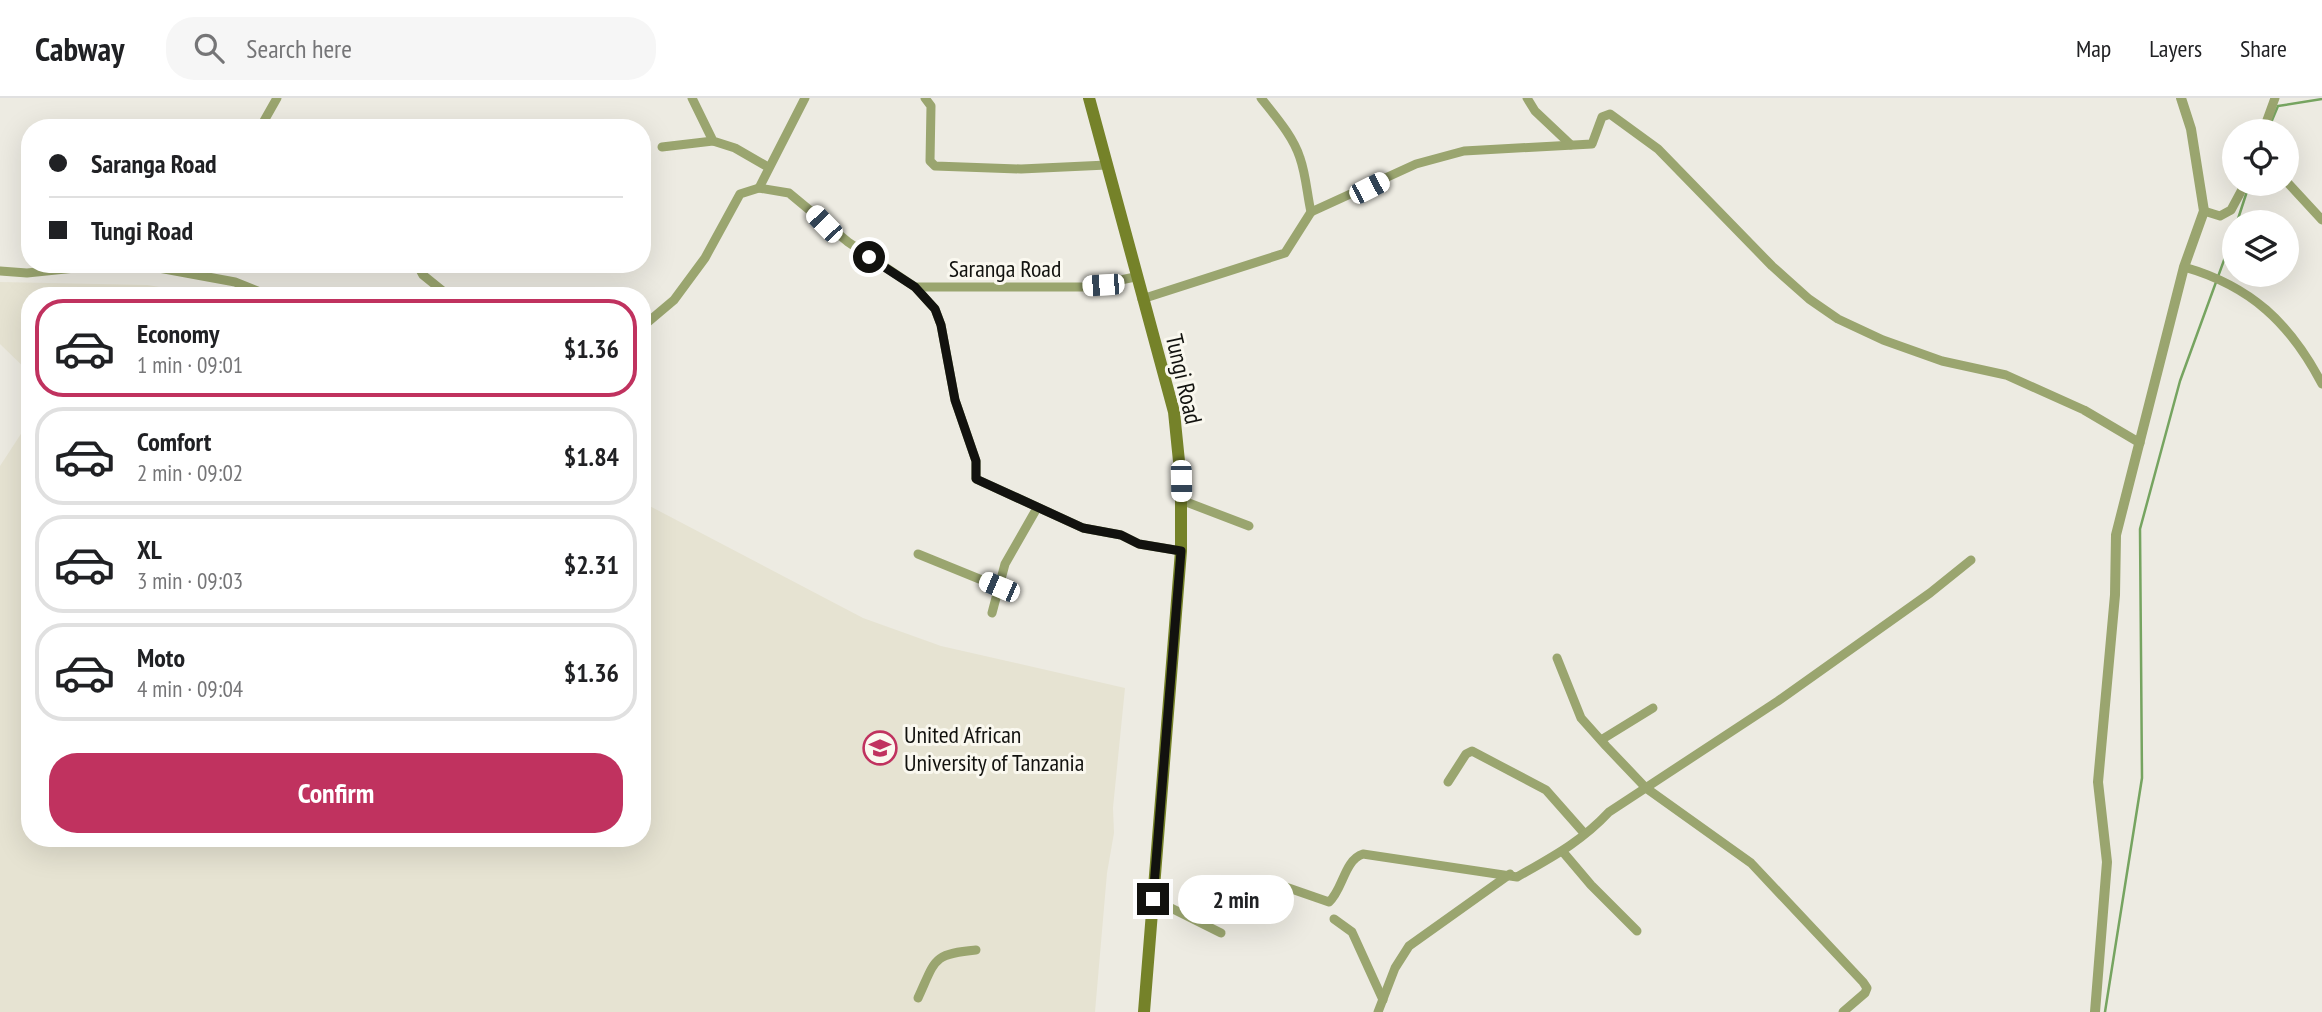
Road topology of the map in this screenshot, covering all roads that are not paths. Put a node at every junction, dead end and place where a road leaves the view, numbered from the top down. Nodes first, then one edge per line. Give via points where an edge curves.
1 (277, 98) edge
2 (692, 98) edge
3 (805, 98) edge
4 (925, 98) edge
5 (1089, 98) edge
6 (1261, 98) edge
7 (1527, 98) edge
8 (2181, 98) edge
9 (2274, 98) edge
10 (265, 119) edge
11 (2267, 119) edge
12 (713, 141) junction
13 (1571, 145) junction
14 (662, 147) dead end
15 (1107, 165) junction
16 (768, 167) junction
17 (759, 188) junction
18 (2299, 195) edge
19 (2239, 196) edge
20 (2204, 211) junction
21 (1311, 212) junction
22 (2322, 220) edge
23 (2184, 267) junction
24 (0, 271) edge
25 (21, 272) edge
26 (190, 273) edge
27 (422, 273) edge
28 (202, 275) joint
29 (1135, 277) junction
30 (248, 287) edge
31 (438, 287) edge
32 (915, 287) junction
33 (1142, 299) junction
34 (651, 319) edge
35 (2322, 384) edge
36 (2140, 443) junction
37 (1181, 500) junction
38 (1037, 508) junction
39 (1249, 526) dead end
40 (1181, 551) junction
41 (918, 554) dead end
42 (1971, 560) dead end
43 (999, 587) junction
44 (992, 612) dead end
45 (1557, 658) dead end
46 (1653, 708) dead end
47 (1601, 740) junction
48 (1448, 782) dead end
49 (1646, 788) junction
50 (1584, 833) junction
51 (1563, 852) junction
52 (1510, 874) junction
53 (1280, 886) dead end
54 (1153, 899) junction
55 (1334, 919) dead end
56 (1637, 931) dead end
57 (1221, 933) dead end
58 (976, 950) dead end
59 (918, 998) dead end
60 (1384, 1002) junction
61 (1144, 1012) edge
62 (1378, 1012) edge
63 (1843, 1012) edge
64 (2095, 1012) edge

1 - 10 street
2 - 12 street
3 - 16 street
4 - 15 street via 931,106 930,160 934,166 1021,169
5 - 15 main road, Tungi Road
6 - 21 street via 1300,156
7 - 13 street
8 - 20 street via 2191,129
9 - 11 street
12 - 14 street
12 - 16 street
13 - 21 street via 1482,148 1452,154 1416,164
13 - 36 street via 1592,144 1602,117 1609,114 1658,149 1772,266 1838,319 1942,361 2006,375 2084,410
15 - 29 main road, Tungi Road
16 - 17 street
17 - 32 street, Saranga Road via 789,192 832,230
17 - 34 street via 740,194 705,258 674,300
18 - 22 street
19 - 20 street via 2231,211 2220,216
20 - 23 street
21 - 33 street via 1285,253
23 - 35 street via 2219,277 2278,318 2296,338
23 - 36 street
24 - 25 street
26 - 28 street
27 - 31 street
28 - 30 street
29 - 32 street, Saranga Road via 1087,286
29 - 33 main road, Tungi Road
32 - 38 street via 935,309 941,325 955,400 976,461 976,479
33 - 37 main road, Tungi Road via 1174,412
36 - 64 street via 2116,536 2098,782 2107,862
37 - 39 street
37 - 40 main road, Tungi Road
38 - 40 street via 1083,528
38 - 43 street via 1005,564
40 - 54 main road, Tungi Road
41 - 43 street
42 - 49 street via 1778,701
43 - 44 street
45 - 47 street via 1581,718
46 - 47 street
47 - 49 street
48 - 50 street via 1472,751 1546,790
49 - 50 street
49 - 63 street via 1752,863 1841,956 1867,988
50 - 51 street
51 - 52 street via 1517,877
51 - 56 street
52 - 53 street via 1363,854 1354,859 1329,902
52 - 60 street via 1409,946 1395,968
54 - 57 street
54 - 61 main road, Tungi Road
55 - 60 street via 1352,932
58 - 59 street via 948,953 936,961
60 - 62 street

